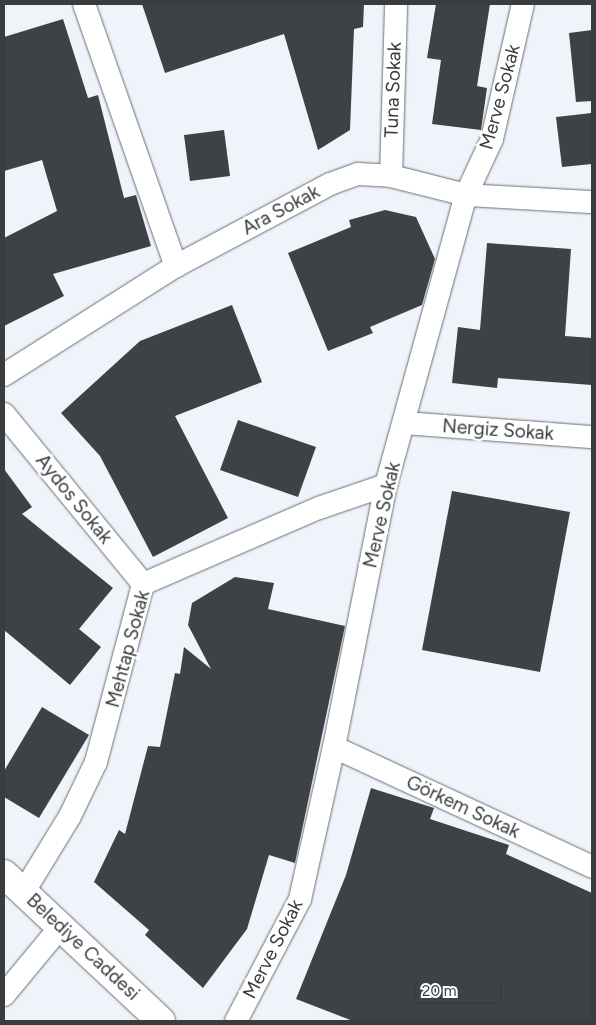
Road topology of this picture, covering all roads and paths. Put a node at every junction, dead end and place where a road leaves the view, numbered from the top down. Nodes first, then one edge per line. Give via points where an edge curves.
1 (84, 4) edge
2 (396, 4) edge
3 (523, 4) edge
4 (391, 176) junction
5 (466, 195) junction
6 (592, 202) edge
7 (176, 266) junction
8 (4, 375) edge
9 (4, 414) edge
10 (405, 423) junction
11 (592, 437) edge
12 (386, 485) junction
13 (143, 584) junction
14 (334, 747) junction
15 (592, 867) edge
16 (4, 874) edge
17 (23, 893) junction
18 (60, 926) junction
19 (4, 995) edge
20 (161, 1021) edge
21 (236, 1021) edge

1 - 7 street
2 - 4 street, Tuna Sokak
3 - 5 street, Merve Sokak via 492,139
4 - 5 street, Ara Sokak
4 - 7 street, Ara Sokak via 358,174 330,184
5 - 6 street, Ara Sokak
5 - 10 street, Merve Sokak
7 - 8 street, Ara Sokak
9 - 13 street, Aydos Sokak
10 - 11 street, Nergiz Sokak
10 - 12 street, Merve Sokak
12 - 13 street, Mehtap Sokak via 318,508
12 - 14 street, Merve Sokak
13 - 17 street, Mehtap Sokak via 96,762 70,816
14 - 15 street, Görkem Sokak
14 - 21 street, Merve Sokak via 300,899
16 - 17 street, Belediye Caddesi
17 - 18 street, Belediye Caddesi
18 - 19 street
18 - 20 street, Belediye Caddesi

